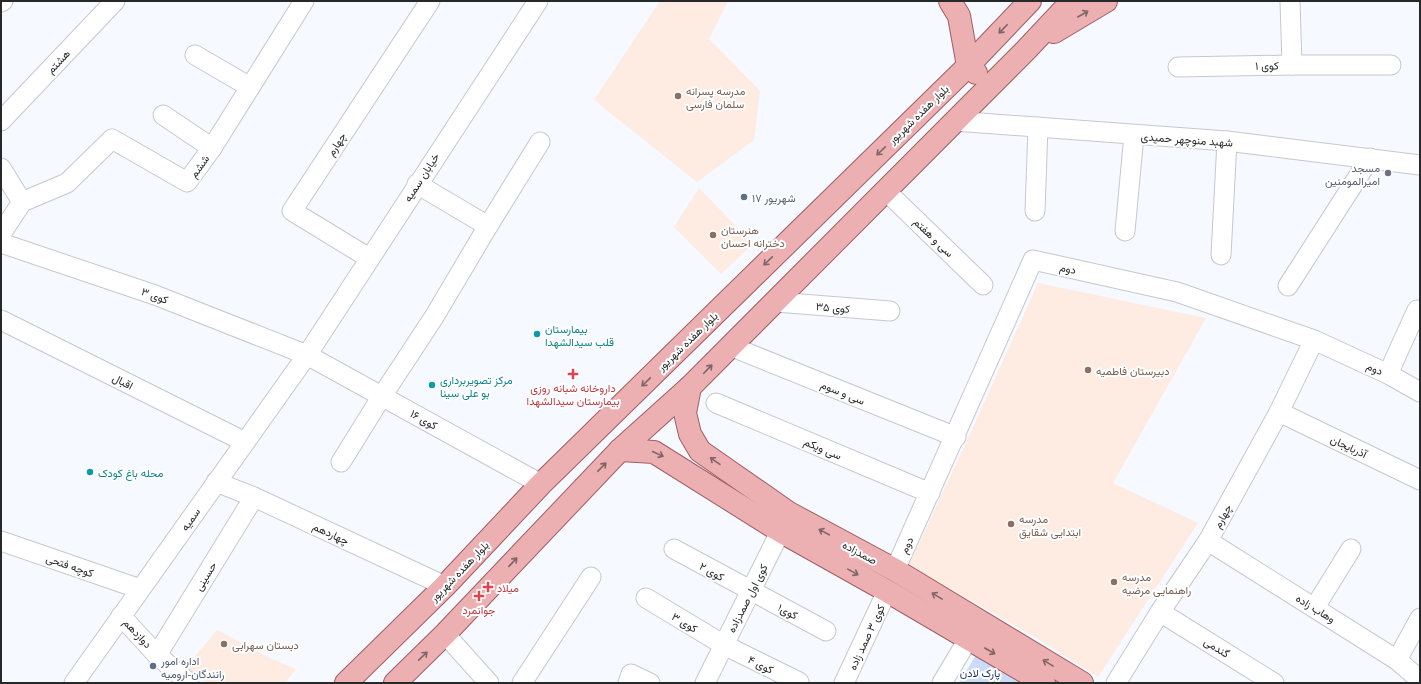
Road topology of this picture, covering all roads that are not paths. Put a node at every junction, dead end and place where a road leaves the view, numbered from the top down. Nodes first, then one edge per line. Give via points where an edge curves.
1 (115, 1) edge
2 (304, 1) edge
3 (430, 1) edge
4 (538, 1) edge
5 (950, 1) edge
6 (1030, 1) edge
7 (1072, 1) edge
8 (1106, 1) edge
9 (1290, 1) edge
10 (1026, 50) junction
11 (195, 55) dead end
12 (1292, 65) junction
13 (1391, 65) dead end
14 (968, 66) junction
15 (1178, 67) dead end
16 (989, 85) junction
17 (250, 87) junction
18 (163, 115) dead end
19 (1, 121) edge
20 (954, 121) junction
21 (1038, 127) junction
22 (1134, 135) junction
23 (1227, 141) junction
24 (540, 142) dead end
25 (212, 148) junction
26 (1370, 158) junction
27 (1420, 165) edge
28 (1, 168) edge
29 (417, 184) junction
30 (885, 190) junction
31 (22, 202) junction
32 (1035, 211) dead end
33 (488, 226) junction
34 (1125, 231) dead end
35 (1, 234) edge
36 (1, 243) edge
37 (1221, 255) dead end
38 (369, 258) junction
39 (983, 285) dead end
40 (1288, 286) dead end
41 (776, 302) junction
42 (1417, 310) dead end
43 (890, 311) dead end
44 (1, 320) edge
45 (1314, 340) junction
46 (730, 346) junction
47 (307, 355) junction
48 (1388, 374) junction
49 (690, 388) junction
50 (1420, 392) edge
51 (382, 396) junction
52 (716, 403) dead end
53 (1279, 412) junction
54 (956, 437) junction
55 (244, 442) junction
56 (620, 450) junction
57 (341, 462) dead end
58 (1420, 480) edge
59 (216, 482) junction
60 (541, 484) junction
61 (930, 493) junction
62 (254, 497) junction
63 (785, 522) junction
64 (1, 541) edge
65 (1208, 541) junction
66 (1351, 549) dead end
67 (674, 550) dead end
68 (895, 570) junction
69 (591, 578) dead end
70 (445, 586) junction
71 (140, 590) junction
72 (887, 591) junction
73 (750, 592) junction
74 (646, 598) dead end
75 (1315, 607) junction
76 (1160, 612) junction
77 (121, 616) junction
78 (1420, 618) edge
79 (974, 630) junction
80 (826, 631) dead end
81 (445, 634) junction
82 (724, 645) junction
83 (158, 655) junction
84 (1397, 660) junction
85 (630, 679) edge
86 (1420, 680) edge
87 (798, 682) edge
88 (74, 683) edge
89 (190, 683) edge
90 (346, 683) edge
91 (395, 683) edge
92 (489, 683) edge
93 (523, 683) edge
94 (650, 683) edge
95 (704, 683) edge
96 (844, 683) edge
97 (942, 683) edge
98 (1044, 683) edge
99 (1082, 683) edge
100 (1116, 683) edge
101 (1274, 683) edge

1 - 19 street, هشتم
2 - 17 street, ششم
3 - 38 street, چهارم via 292,211
4 - 29 street, خیابان سمیه
5 - 14 main road via 959,16
6 -> 14 main road, بلوار هفده شهریور
7 - 10 main road
10 -> 8 main road
9 - 12 street, کوی ۱
10 - 16 main road
11 - 17 street
12 - 13 street
12 - 15 street, کوی ۱
14 - 16 main road
14 -> 60 main road, بلوار هفده شهریور
16 - 20 main road
17 - 25 street, ششم
18 - 25 street
20 - 21 street, شهبد منوچهر حمیدی
20 - 30 main road
21 - 22 street, شهبد منوچهر حمیدی
21 - 32 street
22 - 23 street, شهبد منوچهر حمیدی
22 - 34 street
23 - 26 street, شهبد منوچهر حمیدی
23 - 37 street
24 - 33 street
25 - 31 street, ششم via 187,182 112,138 67,183
26 - 27 street, شهبد منوچهر حمیدی
26 - 40 street
28 - 31 street
29 - 33 street
29 - 38 street, خیابان سمیه
30 - 39 street, سی و هفتم
30 - 41 main road
31 - 35 street
33 - 51 street
36 - 47 street, کوی ۳ via 155,294
38 - 47 street, خیابان سمیه
41 - 43 street, کوی ۳۵
41 - 46 main road
42 - 48 street
44 - 55 street, اقبال
45 - 48 street, دوم
45 - 53 street, چهارم
45 - 54 street, دوم via 1177,292 1033,260
49 -> 46 main road
46 - 54 street, سی و سوم
47 - 51 street, کوی ۱۶
47 - 55 street, سمیه
48 - 50 street, دوم
49 - 56 main road
63 -> 49 main road, صمدزاده via 700,451 690,434 685,413
51 - 57 street
51 - 60 street, کوی ۱۶
52 - 61 street, سی ویکم
53 - 58 street, آذربایجان
53 - 65 street, چهارم
54 - 61 street, دوم
55 - 59 street, سمیه
56 -> 63 main road, صمدزاده via 654,452
81 -> 56 main road
59 - 62 street, چهاردهم
59 - 71 street, سمیه
60 - 70 main road, بلوار هفده شهریور
61 - 68 street, دوم
62 - 70 street, چهاردهم
62 - 83 street, حسینی
68 -> 63 main road, صمدزاده
63 -> 72 main road, صمدزاده
63 - 73 street, کوی اول صمدزاده
64 - 71 street, کوچه فتحی
65 - 75 street, وهاب زاده
65 - 76 street, چهارم
66 - 75 street
67 - 73 street, کوی ۲
68 - 72 main road
79 -> 68 main road, صمدزاده
69 - 93 street
70 - 90 main road, بلوار هفده شهریور
71 - 77 street, سمیه
72 - 79 main road, صمدزاده
72 - 96 street, کوی ۳ صمد زاده
73 - 80 street, کوی۱
73 - 82 street, کوی اول صمدزاده
74 - 82 street, کوی ۳
75 - 84 street, وهاب زاده
76 - 100 street, چهارم
76 - 101 street, گندمی
77 - 83 street, دوازدهم
77 - 88 street, سمیه
78 - 84 street
79 - 97 street
79 -> 98 main road, صمدزاده
99 -> 79 main road, صمدزاده
91 -> 81 main road
81 - 92 street
82 - 87 street, کوی ۴
82 - 95 street, کوی اول صمدزاده
83 - 89 street, دوازدهم
84 - 86 street, وهاب زاده
85 - 94 street

